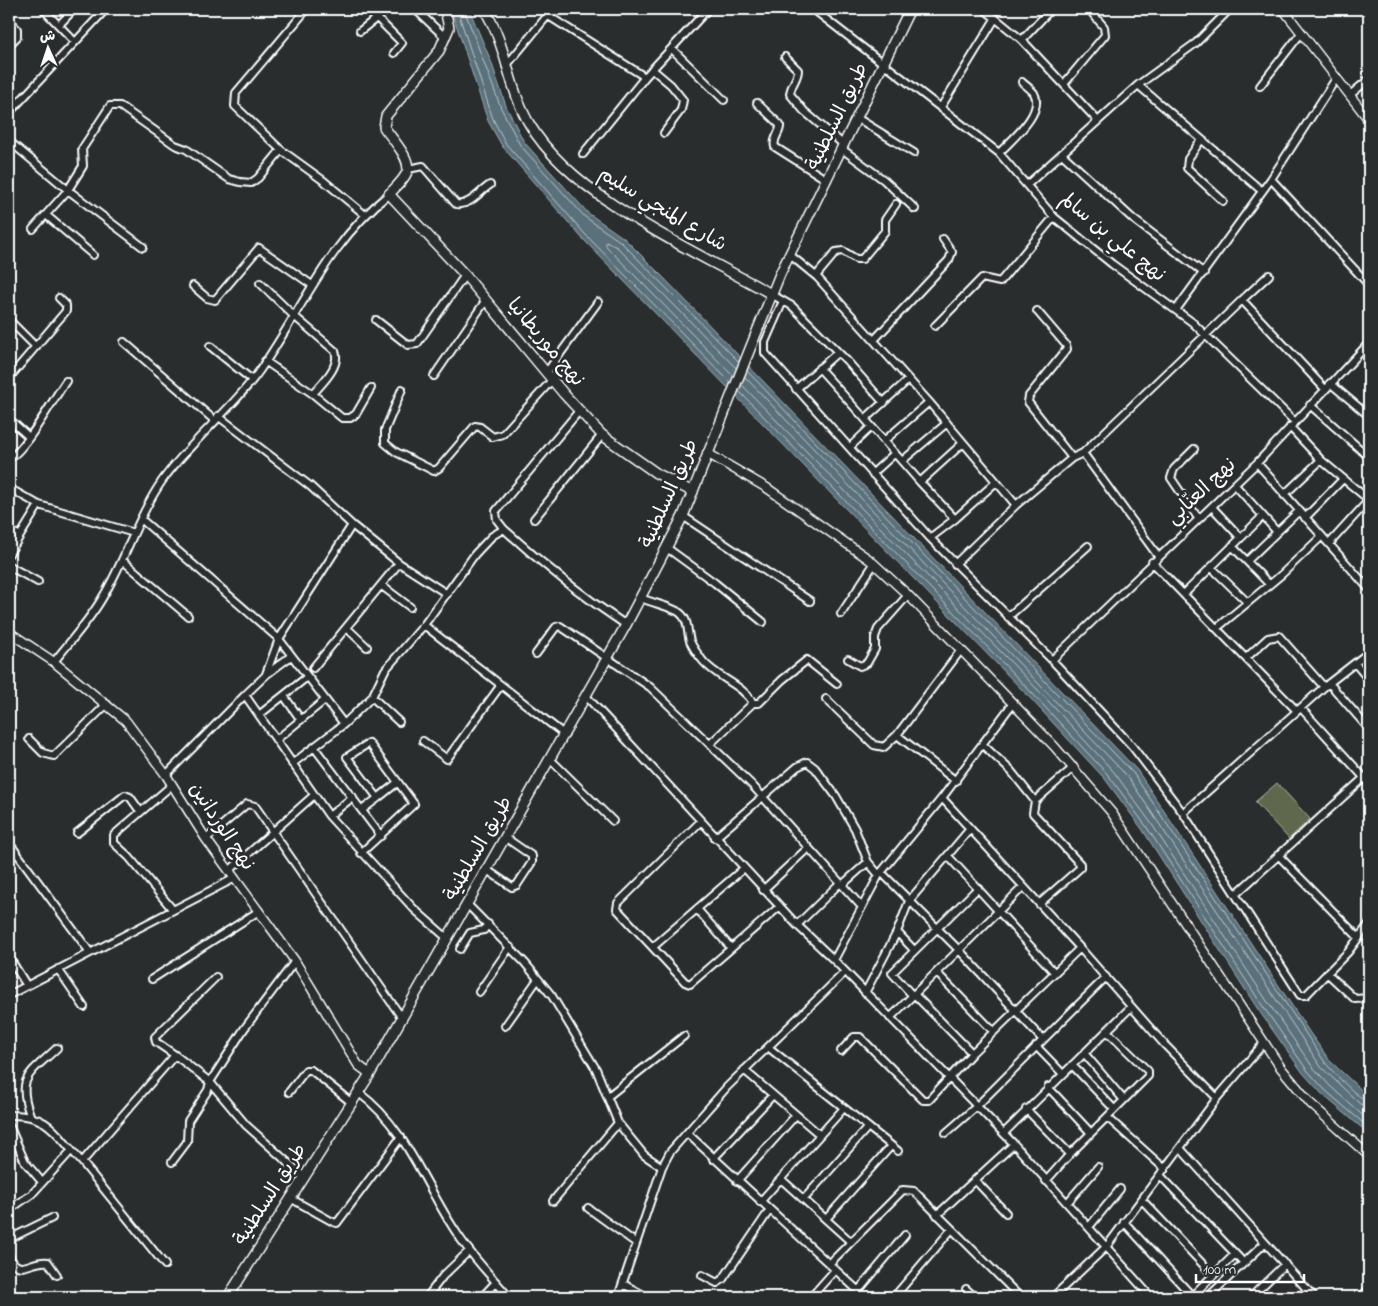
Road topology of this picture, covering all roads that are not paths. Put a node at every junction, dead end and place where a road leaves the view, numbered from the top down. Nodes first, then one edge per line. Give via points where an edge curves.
1 (42, 9) edge
2 (74, 9) edge
3 (106, 9) edge
4 (307, 9) edge
5 (388, 9) edge
6 (415, 9) edge
7 (445, 9) edge
8 (484, 9) edge
9 (708, 9) edge
10 (813, 9) edge
11 (910, 9) edge
12 (984, 9) edge
13 (1051, 9) edge
14 (1230, 9) edge
15 (1283, 9) edge
16 (550, 11) edge
17 (1093, 14) dead end
18 (377, 18) junction
19 (995, 19) junction
20 (9, 20) edge
21 (59, 25) junction
22 (360, 31) dead end
23 (1302, 32) junction
24 (446, 38) junction
25 (1022, 40) junction
26 (75, 42) junction
27 (9, 45) edge
28 (672, 49) junction
29 (394, 53) dead end
30 (785, 57) dead end
31 (884, 63) junction
32 (506, 66) junction
33 (652, 69) junction
34 (645, 77) junction
35 (1337, 77) junction
36 (1369, 80) edge
37 (1022, 82) dead end
38 (1064, 84) junction
39 (1138, 85) junction
40 (1260, 86) dead end
41 (1350, 95) junction
42 (724, 100) dead end
43 (757, 103) dead end
44 (941, 107) junction
45 (9, 113) edge
46 (857, 118) junction
47 (1369, 120) edge
48 (1098, 121) junction
49 (664, 132) dead end
50 (1201, 140) junction
51 (9, 141) edge
52 (843, 147) junction
53 (281, 150) junction
54 (914, 153) dead end
55 (999, 153) junction
56 (583, 154) dead end
57 (1062, 154) junction
58 (408, 169) junction
59 (1271, 179) junction
60 (827, 180) junction
61 (1028, 184) junction
62 (490, 185) dead end
63 (68, 190) junction
64 (1262, 192) junction
65 (389, 194) junction
66 (1223, 201) dead end
67 (896, 204) dead end
68 (915, 208) dead end
69 (364, 214) junction
70 (46, 215) junction
71 (1054, 217) junction
72 (33, 229) dead end
73 (943, 239) dead end
74 (143, 247) dead end
75 (93, 255) dead end
76 (790, 256) junction
77 (1204, 273) junction
78 (465, 275) junction
79 (1269, 275) dead end
80 (816, 276) junction
81 (260, 283) dead end
82 (312, 285) junction
83 (1369, 285) edge
84 (193, 286) dead end
85 (771, 294) junction
86 (58, 298) dead end
87 (486, 300) junction
88 (1242, 300) junction
89 (783, 301) junction
90 (598, 302) dead end
91 (1176, 310) junction
92 (1037, 311) dead end
93 (293, 315) junction
94 (9, 320) edge
95 (376, 320) dead end
96 (935, 326) dead end
97 (1207, 335) junction
98 (874, 340) junction
99 (124, 342) dead end
100 (1369, 343) edge
101 (210, 346) dead end
102 (36, 347) junction
103 (837, 353) junction
104 (265, 361) junction
105 (819, 368) junction
106 (434, 376) dead end
107 (549, 377) junction
108 (9, 378) edge
109 (252, 380) junction
110 (908, 380) junction
111 (66, 381) dead end
112 (1330, 383) junction
113 (371, 388) dead end
114 (402, 389) dead end
115 (1325, 389) junction
116 (796, 390) junction
117 (314, 394) junction
118 (929, 402) junction
119 (884, 403) junction
120 (1310, 405) junction
121 (579, 411) junction
122 (1369, 416) edge
123 (216, 418) junction
124 (9, 419) edge
125 (865, 419) junction
126 (947, 423) junction
127 (1293, 424) junction
128 (871, 427) junction
129 (602, 435) junction
130 (29, 438) junction
131 (884, 441) junction
132 (963, 443) junction
133 (850, 447) junction
134 (1194, 449) dead end
135 (707, 453) junction
136 (895, 453) junction
137 (1083, 453) junction
138 (1369, 457) edge
139 (9, 458) edge
140 (1072, 458) junction
141 (1321, 460) junction
142 (902, 461) junction
143 (1257, 463) junction
144 (872, 474) junction
145 (1343, 479) junction
146 (920, 482) junction
147 (995, 483) junction
148 (1235, 485) junction
149 (9, 488) edge
150 (693, 492) junction
151 (1284, 495) junction
152 (1369, 500) edge
153 (39, 505) junction
154 (1016, 506) junction
155 (1212, 507) junction
156 (1299, 511) junction
157 (682, 516) junction
158 (1262, 516) junction
159 (1198, 518) junction
160 (1305, 518) junction
161 (141, 519) junction
162 (534, 519) dead end
163 (955, 519) junction
164 (352, 525) junction
165 (504, 529) junction
166 (9, 530) edge
167 (1277, 532) junction
168 (134, 533) junction
169 (20, 536) junction
170 (1322, 536) junction
171 (1240, 537) junction
172 (930, 538) junction
173 (1329, 544) junction
174 (1088, 546) dead end
175 (1232, 546) junction
176 (666, 548) junction
177 (9, 554) edge
178 (1158, 556) junction
179 (122, 560) junction
180 (1247, 561) junction
181 (399, 562) junction
182 (1152, 562) junction
183 (874, 564) junction
184 (954, 564) junction
185 (9, 566) edge
186 (1211, 567) junction
187 (38, 582) dead end
188 (1268, 583) junction
189 (382, 586) junction
190 (1369, 589) edge
191 (447, 594) junction
192 (1184, 594) junction
193 (908, 595) junction
194 (641, 598) junction
195 (810, 601) dead end
196 (1248, 602) junction
197 (410, 607) dead end
198 (841, 614) dead end
199 (188, 616) dead end
200 (1008, 617) junction
201 (763, 622) dead end
202 (424, 625) junction
203 (626, 625) junction
204 (347, 628) junction
205 (1217, 628) junction
206 (9, 632) edge
207 (279, 639) junction
208 (367, 647) dead end
209 (961, 650) junction
210 (1369, 652) edge
211 (536, 654) dead end
212 (291, 656) junction
213 (608, 658) junction
214 (848, 658) dead end
215 (1246, 658) junction
216 (1052, 660) junction
217 (54, 662) junction
218 (1355, 663) junction
219 (313, 668) dead end
220 (264, 676) junction
221 (307, 677) junction
222 (1369, 680) edge
223 (837, 684) dead end
224 (501, 685) junction
225 (1327, 685) junction
226 (245, 695) junction
227 (284, 696) junction
228 (586, 696) junction
229 (372, 697) junction
230 (826, 699) dead end
231 (326, 700) junction
232 (753, 703) junction
233 (107, 704) junction
234 (1013, 704) junction
235 (1299, 709) junction
236 (259, 715) junction
237 (301, 720) junction
238 (399, 722) dead end
239 (344, 724) junction
240 (1369, 729) edge
241 (565, 735) junction
242 (897, 735) junction
243 (29, 739) dead end
244 (276, 740) junction
245 (423, 742) dead end
246 (710, 744) junction
247 (983, 745) junction
248 (314, 747) junction
249 (551, 760) junction
250 (292, 764) junction
251 (1074, 768) junction
252 (166, 775) junction
253 (956, 780) junction
254 (1367, 780) edge
255 (398, 782) junction
256 (172, 785) junction
257 (313, 796) junction
258 (762, 796) junction
259 (353, 797) junction
260 (378, 798) junction
261 (942, 798) junction
262 (1035, 801) junction
263 (362, 810) junction
264 (140, 811) junction
265 (1183, 814) junction
266 (329, 816) junction
267 (613, 821) dead end
268 (700, 822) junction
269 (970, 829) junction
270 (77, 833) dead end
271 (272, 833) junction
272 (381, 836) junction
273 (506, 838) junction
274 (716, 838) junction
275 (206, 839) junction
276 (13, 848) dead end
277 (808, 848) junction
278 (361, 853) junction
279 (1278, 855) junction
280 (948, 856) junction
281 (868, 862) junction
282 (744, 869) junction
283 (487, 870) junction
284 (880, 873) junction
285 (232, 874) junction
286 (841, 884) junction
287 (1024, 887) junction
288 (978, 888) junction
289 (762, 890) junction
290 (1236, 894) junction
291 (909, 901) junction
292 (467, 904) junction
293 (1039, 904) junction
294 (861, 906) junction
295 (779, 907) junction
296 (697, 909) junction
297 (173, 910) junction
298 (259, 910) junction
299 (999, 911) junction
300 (488, 924) junction
301 (1369, 924) edge
302 (797, 926) junction
303 (936, 929) junction
304 (897, 932) junction
305 (447, 938) junction
306 (1359, 938) junction
307 (510, 947) junction
308 (653, 947) junction
309 (731, 948) junction
310 (1080, 948) junction
311 (460, 949) dead end
312 (914, 950) junction
313 (89, 951) junction
314 (960, 951) junction
315 (9, 957) edge
316 (834, 960) junction
317 (295, 961) junction
318 (880, 967) junction
319 (58, 969) junction
320 (845, 972) junction
321 (937, 972) junction
322 (1054, 972) junction
323 (892, 973) junction
324 (1327, 973) junction
325 (216, 977) dead end
326 (1106, 977) junction
327 (152, 979) dead end
328 (538, 979) junction
329 (27, 986) junction
330 (478, 992) dead end
331 (865, 993) junction
332 (9, 995) edge
333 (914, 995) junction
334 (1369, 998) edge
335 (84, 1007) dead end
336 (1131, 1007) junction
337 (1016, 1011) junction
338 (402, 1018) junction
339 (890, 1018) junction
340 (505, 1026) dead end
341 (1107, 1031) junction
342 (994, 1032) junction
343 (684, 1036) dead end
344 (1042, 1039) junction
345 (1264, 1043) junction
346 (1036, 1046) junction
347 (768, 1047) junction
348 (57, 1048) dead end
349 (841, 1051) dead end
350 (1084, 1053) junction
351 (972, 1054) junction
352 (175, 1055) junction
353 (1072, 1065) junction
354 (744, 1070) junction
355 (370, 1074) junction
356 (1062, 1074) junction
357 (948, 1077) junction
358 (210, 1082) junction
359 (1048, 1087) junction
360 (289, 1092) dead end
361 (358, 1093) junction
362 (772, 1096) junction
363 (607, 1097) junction
364 (1217, 1098) junction
365 (1123, 1099) junction
366 (352, 1103) junction
367 (977, 1106) junction
368 (844, 1108) junction
369 (1026, 1109) junction
370 (1114, 1109) junction
371 (9, 1115) edge
372 (30, 1115) junction
373 (796, 1115) junction
374 (1107, 1117) junction
375 (618, 1123) junction
376 (9, 1126) edge
377 (868, 1127) junction
378 (687, 1133) junction
379 (946, 1133) dead end
380 (1004, 1133) junction
381 (1091, 1133) junction
382 (820, 1135) junction
383 (401, 1138) junction
384 (1014, 1144) junction
385 (891, 1146) junction
386 (1180, 1148) junction
387 (71, 1151) junction
388 (898, 1151) dead end
389 (1070, 1154) junction
390 (1369, 1156) edge
391 (713, 1159) junction
392 (82, 1162) junction
393 (172, 1162) dead end
394 (662, 1167) junction
395 (1098, 1167) dead end
396 (1165, 1169) junction
397 (1160, 1175) junction
398 (304, 1177) junction
399 (781, 1179) junction
400 (975, 1180) junction
401 (1046, 1180) junction
402 (737, 1181) junction
403 (42, 1182) junction
404 (1120, 1189) dead end
405 (290, 1198) junction
406 (804, 1198) junction
407 (1142, 1200) junction
408 (553, 1201) dead end
409 (760, 1202) junction
410 (1068, 1203) junction
411 (588, 1208) dead end
412 (9, 1210) edge
413 (769, 1210) junction
414 (1006, 1213) dead end
415 (937, 1215) junction
416 (52, 1218) dead end
417 (826, 1219) junction
418 (1124, 1222) junction
419 (1089, 1227) junction
420 (951, 1230) junction
421 (905, 1235) dead end
422 (9, 1239) edge
423 (850, 1241) junction
424 (636, 1243) junction
425 (1265, 1244) junction
426 (1106, 1246) junction
427 (469, 1251) junction
428 (1234, 1255) junction
429 (9, 1256) edge
430 (1244, 1263) junction
431 (829, 1264) junction
432 (1285, 1264) junction
433 (164, 1265) dead end
434 (835, 1270) junction
435 (57, 1275) dead end
436 (702, 1275) dead end
437 (1213, 1275) junction
438 (496, 1282) junction
439 (623, 1284) junction
440 (966, 1289) dead end
441 (1369, 1289) edge
442 (1307, 1290) junction
443 (858, 1291) junction
444 (228, 1297) edge
445 (427, 1297) edge
446 (482, 1297) edge
447 (509, 1297) edge
448 (618, 1297) edge
449 (647, 1297) edge
450 (811, 1297) edge
451 (865, 1297) edge
452 (894, 1297) edge
453 (975, 1297) edge
454 (1020, 1297) edge
455 (1053, 1297) edge
456 (1151, 1297) edge
457 (1192, 1297) edge
458 (1208, 1297) edge
459 (1251, 1297) edge
460 (1300, 1297) edge
461 (1314, 1297) edge
462 (1364, 1297) edge

1 - 21 street
2 - 21 street
3 - 26 street
4 - 53 street via 236,93 235,106
5 - 18 street
6 - 24 street
7 - 24 main road via 449,28
8 - 32 main road, شارع المنجي سليم
9 - 28 street
10 - 31 street, نهج علي بن سالم
11 - 31 main road, طريق السلطنية
12 - 19 street
13 - 25 street
14 - 39 street via 1196,43
15 - 23 street
16 - 32 street
16 - 34 street
17 - 38 street via 1104,27 1105,35
18 - 22 street
18 - 29 street via 402,43
19 - 25 street
19 - 44 street
20 - 27 street via 17,29 17,37
21 - 26 street
23 - 35 street
23 - 40 street
24 - 58 main road via 384,122
25 - 38 street
26 - 45 street
28 - 33 street
28 - 42 street
30 - 52 street via 798,70 790,94
31 - 44 street, نهج علي بن سالم
31 - 46 main road, طريق السلطنية
32 - 85 main road, شارع المنجي سليم via 524,115 542,144 563,166 622,211
33 - 34 street
33 - 49 street via 683,100 681,110
34 - 56 street
35 - 41 street
35 - 59 street
36 - 41 street
37 - 55 street via 1033,92 1036,100 1032,118
38 - 48 street
39 - 48 street
39 - 50 street
41 - 47 street
43 - 60 street via 780,124 775,147
44 - 55 street, نهج علي بن سالم
46 - 52 main road, طريق السلطنية
46 - 54 street
48 - 57 street
50 - 64 street
50 - 66 street via 1188,159 1187,168
51 - 63 street
52 - 60 main road, طريق السلطنية
52 - 68 street
53 - 63 street via 258,178 240,182 175,145 120,106 110,106 87,138 82,149 83,166
53 - 69 street
55 - 61 street, نهج علي بن سالم
57 - 61 street
57 - 77 street via 1132,219
58 - 62 street via 423,166 456,204 466,204
58 - 65 main road
59 - 64 street
59 - 83 street
60 - 76 main road, طريق السلطنية
61 - 71 street, نهج علي بن سالم
63 - 70 street
63 - 74 street
64 - 77 street
65 - 69 street
65 - 78 main road, نهج موريطانيا
67 - 80 street via 886,220 885,232 862,259 856,260 843,251 836,252
69 - 82 street
70 - 72 street
70 - 75 street
71 - 91 street, نهج علي بن سالم
71 - 96 street via 1000,282 982,278
73 - 98 street via 952,252 949,260
76 - 80 street
76 - 85 main road, طريق السلطنية
77 - 91 street
78 - 87 main road, نهج موريطانيا
78 - 95 street via 417,344 408,346
79 - 88 street
80 - 98 street
81 - 93 street
82 - 84 street via 259,248 215,300 207,298
82 - 93 street
85 - 89 street
85 - 135 main road, طريق السلطنية
86 - 102 street via 66,305 66,311
87 - 106 street
87 - 107 main road, نهج موريطانيا
88 - 97 street
88 - 115 street
89 - 103 street via 792,306
89 - 116 street via 764,347 765,353
90 - 107 street
91 - 97 street, نهج علي بن سالم
92 - 140 street via 1067,349 1029,396 1028,402
93 - 104 street
93 - 117 street via 332,347 337,355 334,367
94 - 102 street
97 - 127 street, نهج علي بن سالم
97 - 137 street
98 - 110 street
99 - 123 street
100 - 112 street, نهج العنّابي
101 - 109 street
102 - 108 street
103 - 105 street
103 - 119 street
104 - 109 street
104 - 117 street
105 - 116 street
105 - 125 street
107 - 114 street via 503,434 493,437 475,426 434,471 385,443 385,430
107 - 121 main road, نهج موريطانيا
109 - 123 street
110 - 118 street
110 - 119 street
111 - 130 street
112 - 115 street, نهج العنّابي
112 - 122 street
113 - 117 street via 356,414 350,418 342,418
115 - 120 street, نهج العنّابي
116 - 133 street
118 - 126 street
118 - 131 street
119 - 125 street
120 - 127 street, نهج العنّابي
120 - 138 street
121 - 129 main road, نهج موريطانيا
121 - 165 street via 496,511 497,520
123 - 161 street via 163,479
123 - 164 street via 310,486
124 - 130 street
125 - 128 street
126 - 132 street
126 - 142 street
127 - 141 street, نهج علي بن سالم
127 - 143 street, نهج العنّابي
128 - 131 street
128 - 133 street
129 - 150 main road, نهج موريطانيا via 656,473
129 - 162 street
130 - 139 street
131 - 136 street
132 - 146 street
132 - 147 street
133 - 144 street
134 - 159 street via 1174,469 1171,478
135 - 150 main road, طريق السلطنية
135 - 183 street via 767,488
136 - 142 street
136 - 144 street
137 - 140 street
137 - 178 street
140 - 154 street
141 - 145 street, نهج علي بن سالم
141 - 151 street
142 - 146 street
143 - 148 street, نهج العنّابي
143 - 151 street
144 - 172 street
145 - 152 street, نهج علي بن سالم
145 - 160 street
146 - 163 street
147 - 154 street
147 - 163 street
148 - 155 street, نهج العنّابي
148 - 158 street
149 - 153 street
150 - 157 main road, طريق السلطنية
151 - 156 street
152 - 173 street
153 - 168 street
153 - 169 street
154 - 184 street
155 - 159 street, نهج العنّابي
155 - 171 street
156 - 160 street
156 - 167 street
157 - 176 main road, طريق السلطنية
157 - 195 street
158 - 167 street
158 - 171 street
159 - 178 street, نهج العنّابي
160 - 170 street
161 - 168 street
161 - 207 street
163 - 172 street
164 - 181 street
164 - 207 street
165 - 191 street via 492,536 475,554
165 - 203 street via 544,566
166 - 169 street
167 - 180 street
168 - 179 street
169 - 177 street
170 - 173 street
170 - 188 street via 1281,575
171 - 175 street
172 - 184 street
173 - 190 street
174 - 200 street
175 - 180 street
175 - 186 street
176 - 194 main road, طريق السلطنية
176 - 201 street
178 - 182 street, نهج العنّابي
179 - 199 street
179 - 217 street via 98,605
180 - 188 street
181 - 189 street
181 - 191 street
182 - 192 street
182 - 216 street, نهج العنّابي
183 - 193 street
183 - 198 street
184 - 200 street
185 - 187 street
186 - 192 street
186 - 196 street
188 - 196 street
189 - 197 street
189 - 204 street
191 - 202 street
192 - 205 street
193 - 209 street
193 - 214 street via 878,629 875,649 867,663 860,666
194 - 203 main road, طريق السلطنية
194 - 232 street via 682,614 691,642 702,660 744,692
196 - 205 street
200 - 216 street
202 - 224 street
202 - 229 street via 385,670
203 - 213 main road, طريق السلطنية
204 - 208 street
204 - 219 street
205 - 215 street
206 - 217 street, نهج الوردانين
207 - 212 street
207 - 220 street
209 - 234 street
209 - 242 street
210 - 218 street
211 - 213 street via 560,626
212 - 220 street
212 - 221 street
213 - 228 main road, طريق السلطنية
213 - 246 street via 650,687
215 - 225 street via 1268,638 1279,636
215 - 235 street
216 - 265 street via 1132,746
217 - 233 street, نهج الوردانين
218 - 222 street
218 - 225 street
220 - 226 street
221 - 227 street
221 - 231 street
223 - 232 street via 807,660 759,703
224 - 241 street
224 - 245 street via 447,759
225 - 235 street
225 - 240 street
226 - 236 street
226 - 252 street
227 - 236 street
227 - 237 street
228 - 241 main road, طريق السلطنية
228 - 268 street
229 - 238 street
229 - 239 street
230 - 242 street via 877,748 884,747
231 - 237 street
231 - 239 street
232 - 246 street
233 - 243 street via 54,756 43,753
233 - 252 street, نهج الوردانين via 126,721
234 - 247 street
234 - 251 street
235 - 254 street
235 - 265 street
236 - 244 street
237 - 244 street
239 - 248 street
241 - 249 main road, طريق السلطنية
242 - 253 street
244 - 250 street
246 - 258 street
247 - 253 street
247 - 262 street via 1011,771
248 - 250 street
248 - 259 street
249 - 267 street
249 - 273 main road, طريق السلطنية
250 - 257 street
251 - 262 street
251 - 345 street via 1112,813
252 - 256 street, نهج الوردانين
253 - 261 street
254 - 279 street
255 - 260 street
255 - 260 street via 369,743 347,757
255 - 272 street via 414,804
256 - 264 street
256 - 275 street, نهج الوردانين
257 - 266 street
257 - 271 street
258 - 274 street
258 - 277 street
258 - 281 street via 803,762 811,763 836,796
259 - 263 street
259 - 266 street
260 - 263 street
261 - 269 street
261 - 284 street
262 - 293 street via 1033,813 1080,864 1080,868
263 - 272 street
264 - 270 street via 130,796 125,796
264 - 297 street via 114,835 114,843 136,864
265 - 290 street
266 - 278 street
268 - 274 street
268 - 308 street via 618,903 618,909
269 - 280 street
269 - 287 street
271 - 275 street via 255,806 248,804
271 - 285 street
271 - 338 street
272 - 278 street
273 - 283 main road, طريق السلطنية
273 - 283 street via 532,856 532,862 512,887
274 - 282 street
275 - 285 street, نهج الوردانين
276 - 313 street
277 - 286 street
277 - 289 street
278 - 305 street via 414,909
279 - 290 street
279 - 306 street
280 - 288 street
280 - 291 street
281 - 284 street
281 - 286 street
282 - 289 street
282 - 296 street
283 - 292 main road, طريق السلطنية
284 - 291 street
284 - 294 street
285 - 297 street
285 - 298 street, نهج الوردانين
286 - 294 street
286 - 302 street
287 - 293 street
287 - 299 street
288 - 299 street
288 - 303 street
289 - 295 street
290 - 324 street via 1300,995 1306,995
291 - 303 street
291 - 304 street
292 - 300 street
292 - 305 main road, طريق السلطنية
293 - 310 street
294 - 316 street
295 - 302 street
295 - 309 street
296 - 308 street
296 - 309 street
297 - 313 street
298 - 317 street, نهج الوردانين
298 - 327 street
299 - 314 street
299 - 322 street
300 - 307 street
300 - 311 street via 484,930 470,933
301 - 306 street
302 - 316 street
303 - 312 street
303 - 314 street
304 - 312 street
304 - 318 street
305 - 338 main road, طريق السلطنية
306 - 324 street
307 - 328 street
307 - 330 street
308 - 309 street via 690,984
310 - 322 street
310 - 326 street
312 - 323 street
313 - 319 street
314 - 321 street
314 - 337 street
315 - 329 street
316 - 320 street
317 - 355 street, نهج الوردانين via 358,1065
317 - 358 street via 244,1029
318 - 323 street
318 - 331 street
319 - 329 street
319 - 335 street
320 - 331 street
320 - 347 street
321 - 333 street
321 - 342 street
322 - 337 street
323 - 333 street
324 - 334 street via 1355,999
325 - 352 street via 155,1037 156,1042
326 - 336 street
326 - 344 street
328 - 340 street
328 - 363 street via 589,1056
329 - 332 street
331 - 339 street
333 - 339 street
333 - 351 street
336 - 341 street
336 - 364 street
337 - 342 street
337 - 344 street
338 - 355 main road, طريق السلطنية
339 - 357 street
341 - 350 street
341 - 365 street via 1149,1074
342 - 351 street
343 - 363 street
344 - 346 street
345 - 364 street
345 - 390 street via 1299,1091
346 - 356 street
346 - 367 street
347 - 354 street
347 - 368 street
348 - 372 street via 24,1083 23,1093
349 - 357 street via 854,1037 860,1037 924,1101 929,1100
350 - 353 street
350 - 365 street
351 - 357 street
352 - 358 street
352 - 392 street
353 - 356 street
353 - 370 street
354 - 362 street
354 - 378 street
355 - 361 main road, طريق السلطنية
356 - 359 street
357 - 367 street
358 - 393 street via 188,1121 188,1142
358 - 398 street via 246,1125
359 - 369 street
359 - 381 street
360 - 366 street via 306,1070 311,1070
361 - 366 main road, طريق السلطنية
361 - 383 street via 374,1104
362 - 373 street
362 - 391 street
363 - 375 street
364 - 386 street
365 - 370 street
366 - 398 main road, طريق السلطنية
367 - 379 street
367 - 380 street
368 - 377 street
368 - 382 street
369 - 380 street
369 - 389 street
370 - 374 street
371 - 372 street
372 - 387 street via 51,1126
373 - 382 street
373 - 402 street
374 - 381 street
374 - 396 street
375 - 394 street via 644,1155
375 - 408 street
376 - 403 street via 25,1162
377 - 385 street
377 - 406 street
378 - 391 street
378 - 394 street
380 - 384 street
381 - 389 street
382 - 399 street
383 - 405 street via 337,1223
383 - 427 street
384 - 400 street
384 - 401 street
385 - 388 street
385 - 417 street
386 - 396 street
386 - 425 street
387 - 392 street
387 - 403 street
389 - 401 street
391 - 402 street
392 - 433 street
394 - 424 street
395 - 410 street
396 - 397 street
397 - 407 street
397 - 428 street
398 - 405 main road, طريق السلطنية
399 - 406 street
399 - 409 street
400 - 414 street
400 - 415 street
401 - 410 street
402 - 409 street
403 - 412 street via 32,1194
404 - 419 street
405 - 444 main road, طريق السلطنية
406 - 417 street
407 - 418 street
407 - 437 street
409 - 413 street
410 - 419 street
411 - 424 street
413 - 431 street
413 - 436 street via 723,1279 717,1283
415 - 420 street
415 - 423 street via 914,1191 903,1190
416 - 422 street
417 - 423 street
418 - 426 street
418 - 457 street
419 - 426 street
420 - 452 street
420 - 454 street
421 - 443 street
423 - 431 street
424 - 439 street
425 - 430 street
425 - 432 street
426 - 455 street
426 - 456 street
427 - 438 street
427 - 445 street
428 - 430 street
428 - 437 street
429 - 435 street via 20,1268 48,1262
430 - 458 street
431 - 434 street
432 - 442 street
432 - 459 street
434 - 443 street
434 - 450 street
437 - 457 street
438 - 446 street
438 - 447 street
439 - 448 street
439 - 449 street
440 - 453 street
441 - 462 street
442 - 460 street
442 - 461 street
443 - 451 street

